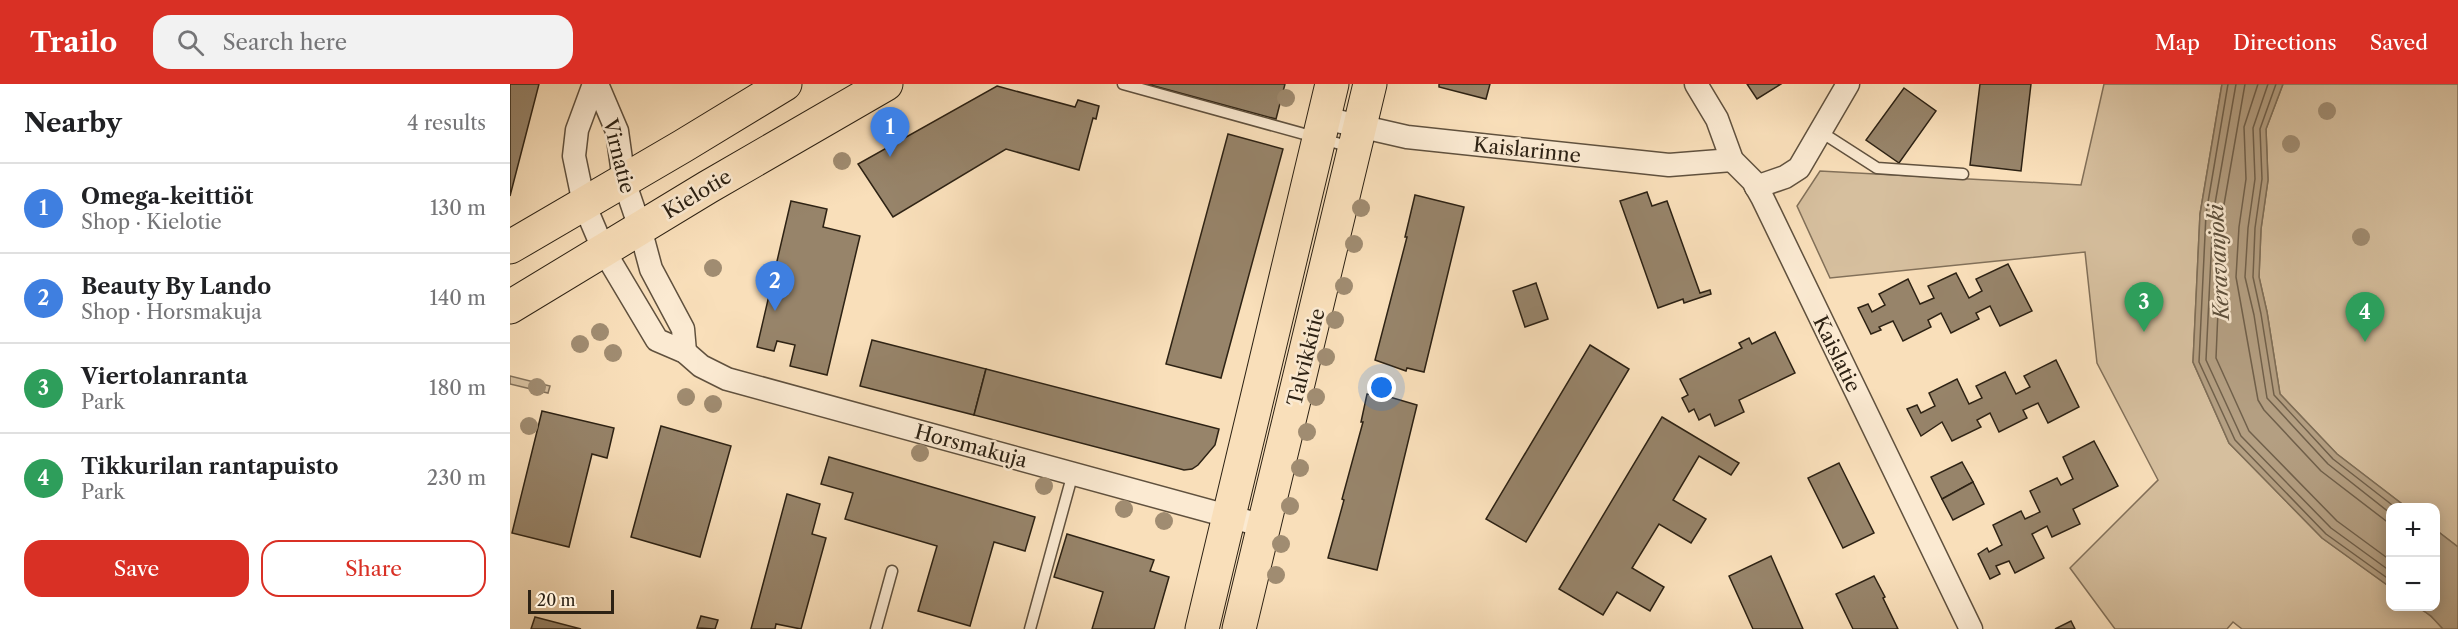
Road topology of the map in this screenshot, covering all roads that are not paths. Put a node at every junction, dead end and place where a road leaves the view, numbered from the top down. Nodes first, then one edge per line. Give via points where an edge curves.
1 (596, 84) edge
2 (785, 84) edge
3 (886, 84) edge
4 (1123, 84) edge
5 (1332, 84) edge
6 (1370, 84) edge
7 (1696, 84) edge
8 (1848, 84) edge
9 (1322, 128) junction
10 (1821, 132) junction
11 (1358, 138) junction
12 (1732, 160) junction
13 (1963, 174) dead end
14 (624, 181) junction
15 (1756, 187) junction
16 (584, 204) junction
17 (640, 228) junction
18 (510, 247) edge
19 (604, 250) junction
20 (510, 307) edge
21 (685, 352) junction
22 (1073, 473) junction
23 (1230, 516) junction
24 (1264, 526) junction
25 (892, 571) dead end
26 (876, 629) edge
27 (1030, 629) edge
28 (1202, 629) edge
29 (1239, 629) edge
30 (1971, 629) edge

1 - 14 street, Virnatie via 616,131
1 - 16 street, Virnatie via 577,130 574,156
2 - 14 main road
3 - 17 main road, Kielotie
4 - 9 lane
5 - 9 main road, Talvikkitie
6 - 11 main road, Talvikkitie
7 - 12 street, Kaislatie via 1717,119
8 - 10 street
9 - 11 street, Kaislarinne
9 - 23 main road, Talvikkitie
10 - 13 lane via 1877,168
10 - 15 street via 1799,168
11 - 12 street, Kaislarinne via 1407,137 1669,165
11 - 24 main road, Talvikkitie
12 - 15 street, Kaislatie
14 - 16 main road
14 - 17 street, Virnatie
15 - 30 street, Kaislatie
16 - 18 main road
16 - 19 street, Virnatie
17 - 19 main road, Kielotie
17 - 21 street via 651,269 683,329
19 - 20 main road, Kielotie
19 - 21 street, Horsmakuja via 657,340
21 - 22 street, Horsmakuja via 701,366 727,379
22 - 23 street, Horsmakuja
22 - 27 lane
23 - 24 street, Horsmakuja
23 - 28 main road, Talvikkitie
24 - 29 main road, Talvikkitie
25 - 26 lane

